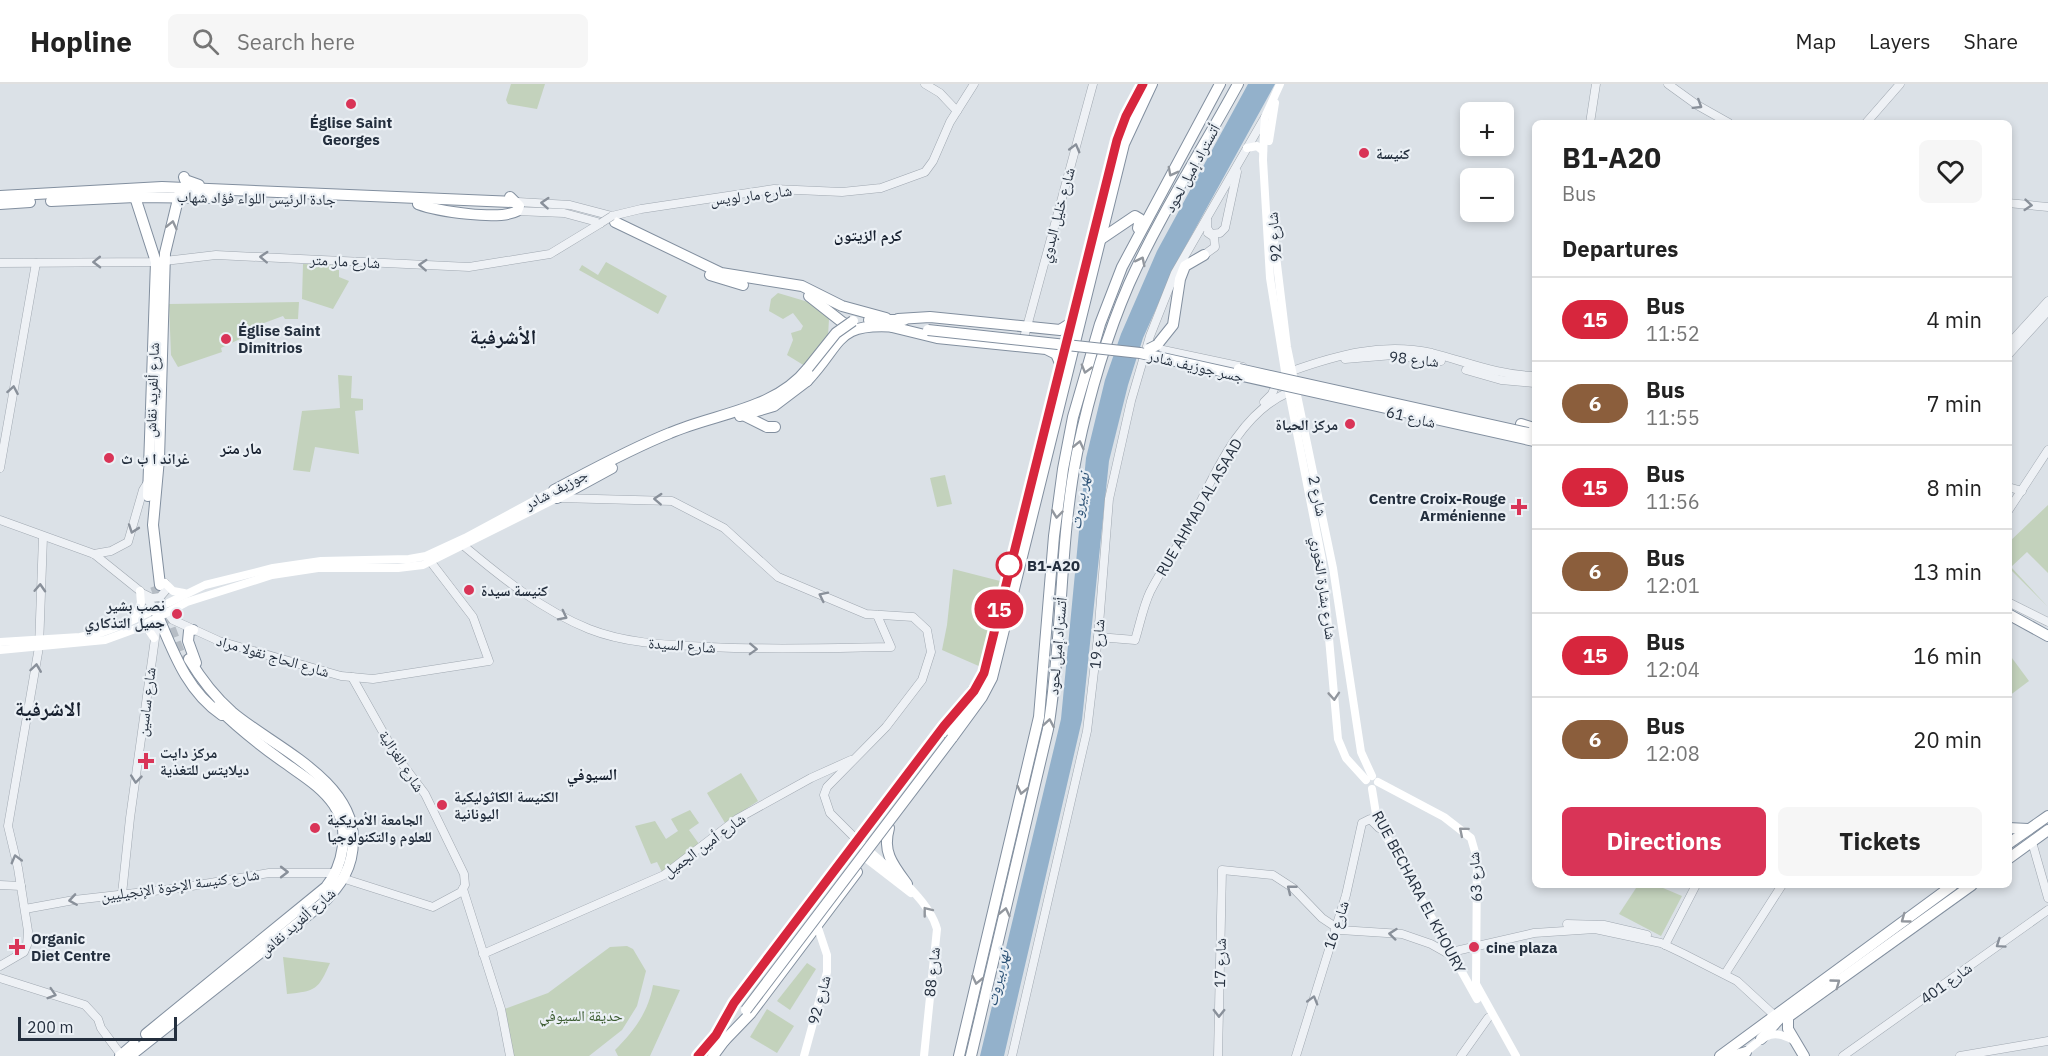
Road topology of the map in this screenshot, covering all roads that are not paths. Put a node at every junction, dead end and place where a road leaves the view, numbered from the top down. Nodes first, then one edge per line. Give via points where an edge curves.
1 (925, 84) edge
2 (941, 84) edge
3 (974, 84) edge
4 (1093, 84) edge
5 (1143, 84) edge
6 (1152, 84) edge
7 (1220, 84) edge
8 (1238, 84) edge
9 (1282, 84) edge
10 (1596, 84) edge
11 (1668, 84) edge
12 (1894, 84) edge
13 (1900, 84) edge
14 (940, 93) junction
15 (1209, 102) junction
16 (957, 111) junction
17 (1265, 117) junction
18 (1590, 120) edge
19 (1724, 120) edge
20 (1866, 120) edge
21 (1867, 120) edge
22 (1206, 143) junction
23 (1248, 148) junction
24 (1263, 152) junction
25 (1238, 164) junction
26 (181, 187) junction
27 (0, 196) edge
28 (135, 197) junction
29 (102, 198) junction
30 (418, 200) junction
31 (2012, 203) edge
32 (0, 204) edge
33 (515, 206) junction
34 (2048, 207) edge
35 (140, 211) junction
36 (1208, 214) junction
37 (609, 222) junction
38 (1227, 222) junction
39 (1211, 234) junction
40 (1137, 236) junction
41 (1101, 239) junction
42 (1194, 239) junction
43 (564, 246) joint
44 (1199, 258) joint
45 (164, 259) junction
46 (0, 263) edge
47 (36, 263) junction
48 (2048, 301) edge
49 (2048, 310) edge
50 (892, 322) junction
51 (1071, 323) junction
52 (853, 326) junction
53 (1027, 326) junction
54 (928, 327) junction
55 (2012, 341) edge
56 (1155, 345) junction
57 (1022, 346) junction
58 (2012, 350) edge
59 (1160, 359) junction
60 (1060, 363) junction
61 (1142, 363) junction
62 (1272, 374) junction
63 (1291, 376) junction
64 (1532, 376) edge
65 (1304, 380) junction
66 (1532, 382) edge
67 (1275, 386) junction
68 (1294, 391) junction
69 (1374, 399) junction
70 (743, 415) junction
71 (776, 427) dead end
72 (1531, 428) edge
73 (1480, 430) junction
74 (1532, 441) edge
75 (1532, 447) edge
76 (1532, 447) edge
77 (2048, 450) edge
78 (0, 468) edge
79 (148, 481) junction
80 (2012, 488) edge
81 (2022, 491) junction
82 (579, 492) junction
83 (556, 494) junction
84 (2012, 505) edge
85 (0, 520) edge
86 (43, 537) junction
87 (464, 542) junction
88 (111, 551) junction
89 (94, 554) junction
90 (429, 558) junction
91 (110, 565) junction
92 (162, 586) junction
93 (140, 591) junction
94 (188, 592) junction
95 (2012, 604) edge
96 (2012, 608) edge
97 (163, 610) junction
98 (877, 615) junction
99 (2012, 616) edge
100 (2012, 621) edge
101 (2048, 622) edge
102 (136, 625) junction
103 (2048, 627) edge
104 (193, 630) junction
105 (2048, 637) edge
106 (154, 638) junction
107 (1098, 638) junction
108 (1133, 640) junction
109 (0, 642) edge
110 (39, 643) junction
111 (1345, 646) junction
112 (1332, 648) junction
113 (0, 650) edge
114 (1346, 658) junction
115 (186, 660) junction
116 (1332, 662) junction
117 (352, 677) junction
118 (978, 694) junction
119 (231, 715) junction
120 (855, 758) junction
121 (1372, 782) junction
122 (2048, 816) edge
123 (889, 828) junction
124 (2012, 828) edge
125 (2029, 830) junction
126 (2048, 830) edge
127 (1385, 834) junction
128 (858, 841) junction
129 (2012, 841) edge
130 (2032, 842) junction
131 (869, 856) junction
132 (2012, 856) edge
133 (842, 863) junction
134 (340, 876) junction
135 (907, 884) junction
136 (0, 885) edge
137 (21, 886) junction
138 (1690, 888) edge
139 (1694, 888) edge
140 (1780, 888) edge
141 (1949, 888) edge
142 (1968, 888) edge
143 (463, 889) junction
144 (122, 894) junction
145 (914, 895) junction
146 (2048, 898) edge
147 (809, 904) junction
148 (25, 909) junction
149 (2048, 910) edge
150 (793, 928) junction
151 (1335, 928) junction
152 (812, 932) junction
153 (1664, 942) junction
154 (1478, 944) junction
155 (1450, 952) junction
156 (483, 954) junction
157 (0, 966) edge
158 (1726, 972) junction
159 (0, 978) edge
160 (1475, 991) junction
161 (1788, 1004) junction
162 (1774, 1015) junction
163 (1488, 1018) junction
164 (720, 1038) junction
165 (1761, 1039) junction
166 (1794, 1041) junction
167 (2048, 1041) edge
168 (959, 1053) edge
169 (971, 1054) edge
170 (1743, 1054) edge
171 (120, 1056) edge
172 (130, 1056) edge
173 (510, 1056) edge
174 (698, 1056) edge
175 (713, 1056) edge
176 (804, 1056) edge
177 (924, 1056) edge
178 (1012, 1056) edge
179 (1218, 1056) edge
180 (1296, 1056) edge
181 (1461, 1056) edge
182 (1510, 1056) edge
183 (1515, 1056) edge
184 (1720, 1056) edge
185 (1732, 1056) edge
186 (1802, 1056) edge
187 (1843, 1056) edge
188 (1960, 1056) edge

1 - 14 street
2 - 14 street
3 - 16 street, شارع مار لويس
53 -> 4 street, شارع خليل البدوي
5 - 51 highway via 1117,140
6 - 41 highway via 1128,134
7 - 15 highway, أتستراد إميل لحود
8 - 22 highway, أتستراد إميل لحود
9 - 17 main road, شارع 92
9 - 63 main road, شارع 92 via 1273,108 1269,174 1277,279
10 - 18 street
11 -> 19 street
12 - 20 street
13 - 21 street
14 - 16 street
15 - 22 highway via 1195,139 1198,146
15 -> 40 highway, أتستراد إميل لحود
16 - 37 street, شارع مار لويس via 925,172 881,188 842,192 774,189 641,209
17 - 23 street, شارع 19
17 - 24 main road, شارع 92
169 -> 22 highway, أتستراد إميل لحود via 1048,729 1058,655 1065,537 1085,417 1130,283
23 - 24 main road via 1257,146
23 - 25 street, شارع 19
24 - 63 main road, شارع 92 via 1270,278
25 - 36 street, شارع 19
25 - 38 street
26 - 27 highway, جادة الرئيس اللواء فؤاد شهاب
26 - 28 highway, جادة الرئيس اللواء فؤاد شهاب
26 - 30 highway, جادة الرئيس اللواء فؤاد شهاب
26 - 30 highway, جادة الرئيس اللواء فؤاد شهاب via 189,182 222,191
45 -> 26 highway, شارع ألفريد نقاش
28 - 29 highway, جادة الرئيس اللواء فؤاد شهاب
28 - 35 highway, شارع ألفريد نقاش
29 - 32 highway, جادة الرئيس اللواء فؤاد شهاب
29 - 35 highway via 134,203
30 - 33 highway via 456,192 507,196
30 - 33 highway via 442,212 507,214
31 -> 34 street
33 - 37 street
37 -> 33 street via 570,205
35 - 45 highway, شارع ألفريد نقاش
36 - 38 street via 1222,210
36 - 39 street via 1207,228
36 - 42 street, شارع 19
37 - 43 street, شارع مار لويس
37 - 50 highway via 721,273 802,286 842,306
37 - 52 highway via 722,281 810,296 842,322
38 - 39 street via 1223,231
39 - 42 street
39 - 44 street via 1215,247
40 - 41 highway via 1140,221 1134,216
40 -> 168 highway, أتستراد إميل لحود via 1100,324 1069,436 1054,536 1039,717
41 - 118 highway via 992,678
42 - 56 street, شارع 19 via 1175,273
43 -> 45 street, شارع مار متر via 550,254 469,267 216,255
44 - 56 highway via 1183,277 1173,325
45 -> 47 street, شارع مار متر
45 - 79 highway, شارع ألفريد نقاش
45 - 92 highway, شارع ألفريد نقاش via 159,459 153,525
46 - 47 street, شارع مار متر
78 -> 47 street
48 - 55 street
49 - 58 street
50 - 52 highway
50 - 53 highway via 930,317
50 - 54 highway, جسر جوزيف شادر
50 - 57 highway via 937,338
51 - 53 highway via 1060,330
51 - 60 highway
52 - 70 highway, جوزيف شادر via 807,381 774,406
52 - 83 highway, جوزيف شادر, bridge via 836,333 790,387 770,399 669,433 595,469
53 - 57 street, شارع خليل البدوي
54 - 56 highway, جسر جوزيف شادر
54 - 73 highway, جسر جوزيف شادر, bridge via 1140,353
56 - 59 street
56 - 61 street, شارع 19
56 - 62 street
56 - 69 highway, جسر جوزيف شادر, bridge
57 - 60 highway via 1053,351
59 - 61 street via 1149,357
59 - 67 street, شارع 61
60 - 118 highway
61 - 107 street, شارع 19 via 1109,499
62 - 63 street
62 - 67 street via 1278,379
63 - 64 street via 1345,354 1384,349 1423,351 1491,372
63 - 65 street
63 - 66 street, شارع 98 via 1340,359 1392,355 1434,359 1501,380
63 - 68 main road, شارع 92
65 - 68 street
65 - 72 street
67 - 68 street, شارع 61
67 - 108 street, RUE AHMAD AL ASAAD via 1210,476 1144,597
68 - 76 street, شارع 61
68 - 108 street, RUE AHMAD AL ASAAD via 1274,400 1250,422 1214,475 1151,591
68 - 111 main road, شارع 2 via 1323,515
68 - 112 main road, شارع بشارة الخوري
69 - 72 highway, جسر جوزيف شادر, bridge
69 - 72 highway, bridge via 1416,403
70 - 71 highway
70 - 82 highway, جوزيف شادر via 676,436
73 - 74 highway, جسر جوزيف شادر, bridge
73 - 75 highway via 1493,439
77 - 81 street
79 -> 88 street via 128,542
79 - 92 highway, شارع ألفريد نقاش via 147,528
80 - 81 street
81 - 84 street
82 - 83 highway, جوزيف شادر
98 -> 82 street via 853,610 778,577 724,528 672,501
83 - 87 main road, جوزيف شادر
85 - 86 street
86 - 89 street
110 -> 86 street
87 - 90 main road, جوزيف شادر
87 -> 98 street, شارع السيدة via 500,576 538,602 588,628 660,645 760,649 891,647
88 - 89 street
88 - 91 street
89 - 91 street, شارع الحاج نقولا مراد
90 - 94 main road, جوزيف شادر via 321,561 273,568
90 - 97 main road, جوزيف شادر via 410,567 318,568 272,575
90 - 117 street, شارع الحاج نقولا مراد via 472,617 489,661 373,679
91 - 93 street, شارع الحاج نقولا مراد
92 - 93 street via 156,598
92 - 94 main road
92 - 97 main road
93 - 97 street, شارع الحاج نقولا مراد
93 - 102 main road
94 - 97 main road, جوزيف شادر
95 - 101 street
96 - 103 highway
97 - 102 main road
97 - 104 street, شارع الحاج نقولا مراد
97 - 106 street, شارع ساسين
97 - 115 highway
98 - 120 street via 913,617 921,623 931,641 929,661 921,680
99 - 105 highway
100 - 105 street
102 - 106 main road via 148,629
102 - 110 main road
104 - 115 highway via 187,634
104 - 117 street, شارع الحاج نقولا مراد via 257,653
106 -> 144 street, شارع ساسين
107 - 108 street
107 - 178 street, شارع 19 via 1087,731
109 - 110 main road
110 - 113 main road
137 -> 110 street via 8,822
111 - 112 main road
111 - 114 main road, شارع 2
112 - 116 main road, شارع بشارة الخوري
114 - 116 main road via 1338,657
114 - 121 main road, شارع 2 via 1361,752
115 - 119 highway
115 - 119 highway, شارع ألفريد نقاش via 194,689 213,709
116 -> 121 main road, شارع بشارة الخوري via 1340,747
117 - 143 street, شارع الغزالية via 397,757 424,794 465,878
118 - 123 highway via 958,736
118 - 128 highway via 944,726
118 - 164 highway
119 - 134 highway, شارع ألفريد نقاش via 339,795 350,815 353,833 351,860
120 - 128 street via 824,795 830,813
120 - 156 street, شارع أمين الجميل via 737,819 664,875
121 - 127 main road, RUE BECHARA EL KHOURY via 1372,805
154 -> 121 main road, شارع 63 via 1477,859 1471,838 1444,817
122 - 125 highway
123 - 131 highway
123 - 135 highway via 887,852
124 - 125 highway
125 - 129 highway
126 - 130 highway
127 - 151 street, شارع 16 via 1373,820 1365,819 1362,823
127 - 155 main road, RUE BECHARA EL KHOURY
128 - 131 main road, شارع 88
128 - 133 highway
130 - 132 highway
130 - 146 street
131 - 133 highway via 857,853
131 - 135 main road, شارع 88
131 - 145 main road, شارع 88
131 - 152 highway
133 - 147 highway
134 - 143 street, شارع كنيسة الإخوة الإنجيليين via 433,907
144 -> 134 street, شارع كنيسة الإخوة الإنجيليين via 269,873
134 - 171 highway, شارع ألفريد نقاش
134 - 172 highway, شارع ألفريد نقاش via 322,904
135 - 145 main road, شارع 88
136 - 137 street
137 - 148 street
138 - 153 street
139 - 153 street
140 - 158 street
141 -> 161 highway
166 -> 142 highway via 1787,1026 1788,1017
143 - 156 street
144 -> 148 street, شارع كنيسة الإخوة الإنجيليين
177 -> 145 main road, شارع 88 via 937,929
147 - 150 highway
147 - 152 highway
148 - 157 street via 24,952
149 -> 187 street, شارع 401
150 - 152 highway
150 - 164 highway via 734,1003
155 -> 151 street via 1402,934
151 -> 179 street, شارع 17 via 1293,888 1272,875 1222,870
180 -> 151 street, شارع 16
152 - 164 highway via 751,1013
152 - 176 main road, شارع 92 via 824,944 827,972
153 - 154 street via 1575,929
153 - 158 street
154 - 155 street
154 - 160 main road, شارع 63
155 - 160 main road, RUE BECHARA EL KHOURY
156 - 173 street via 501,1009
158 - 162 street
159 -> 171 street via 85,1005
160 - 163 main road
160 - 183 main road
161 - 162 highway
161 - 165 highway
162 - 184 highway
163 - 181 street
163 - 182 main road
164 - 174 highway
164 - 175 highway
165 - 166 main road via 1778,1033
165 - 170 main road
166 - 186 highway
167 - 188 street
170 - 185 highway

